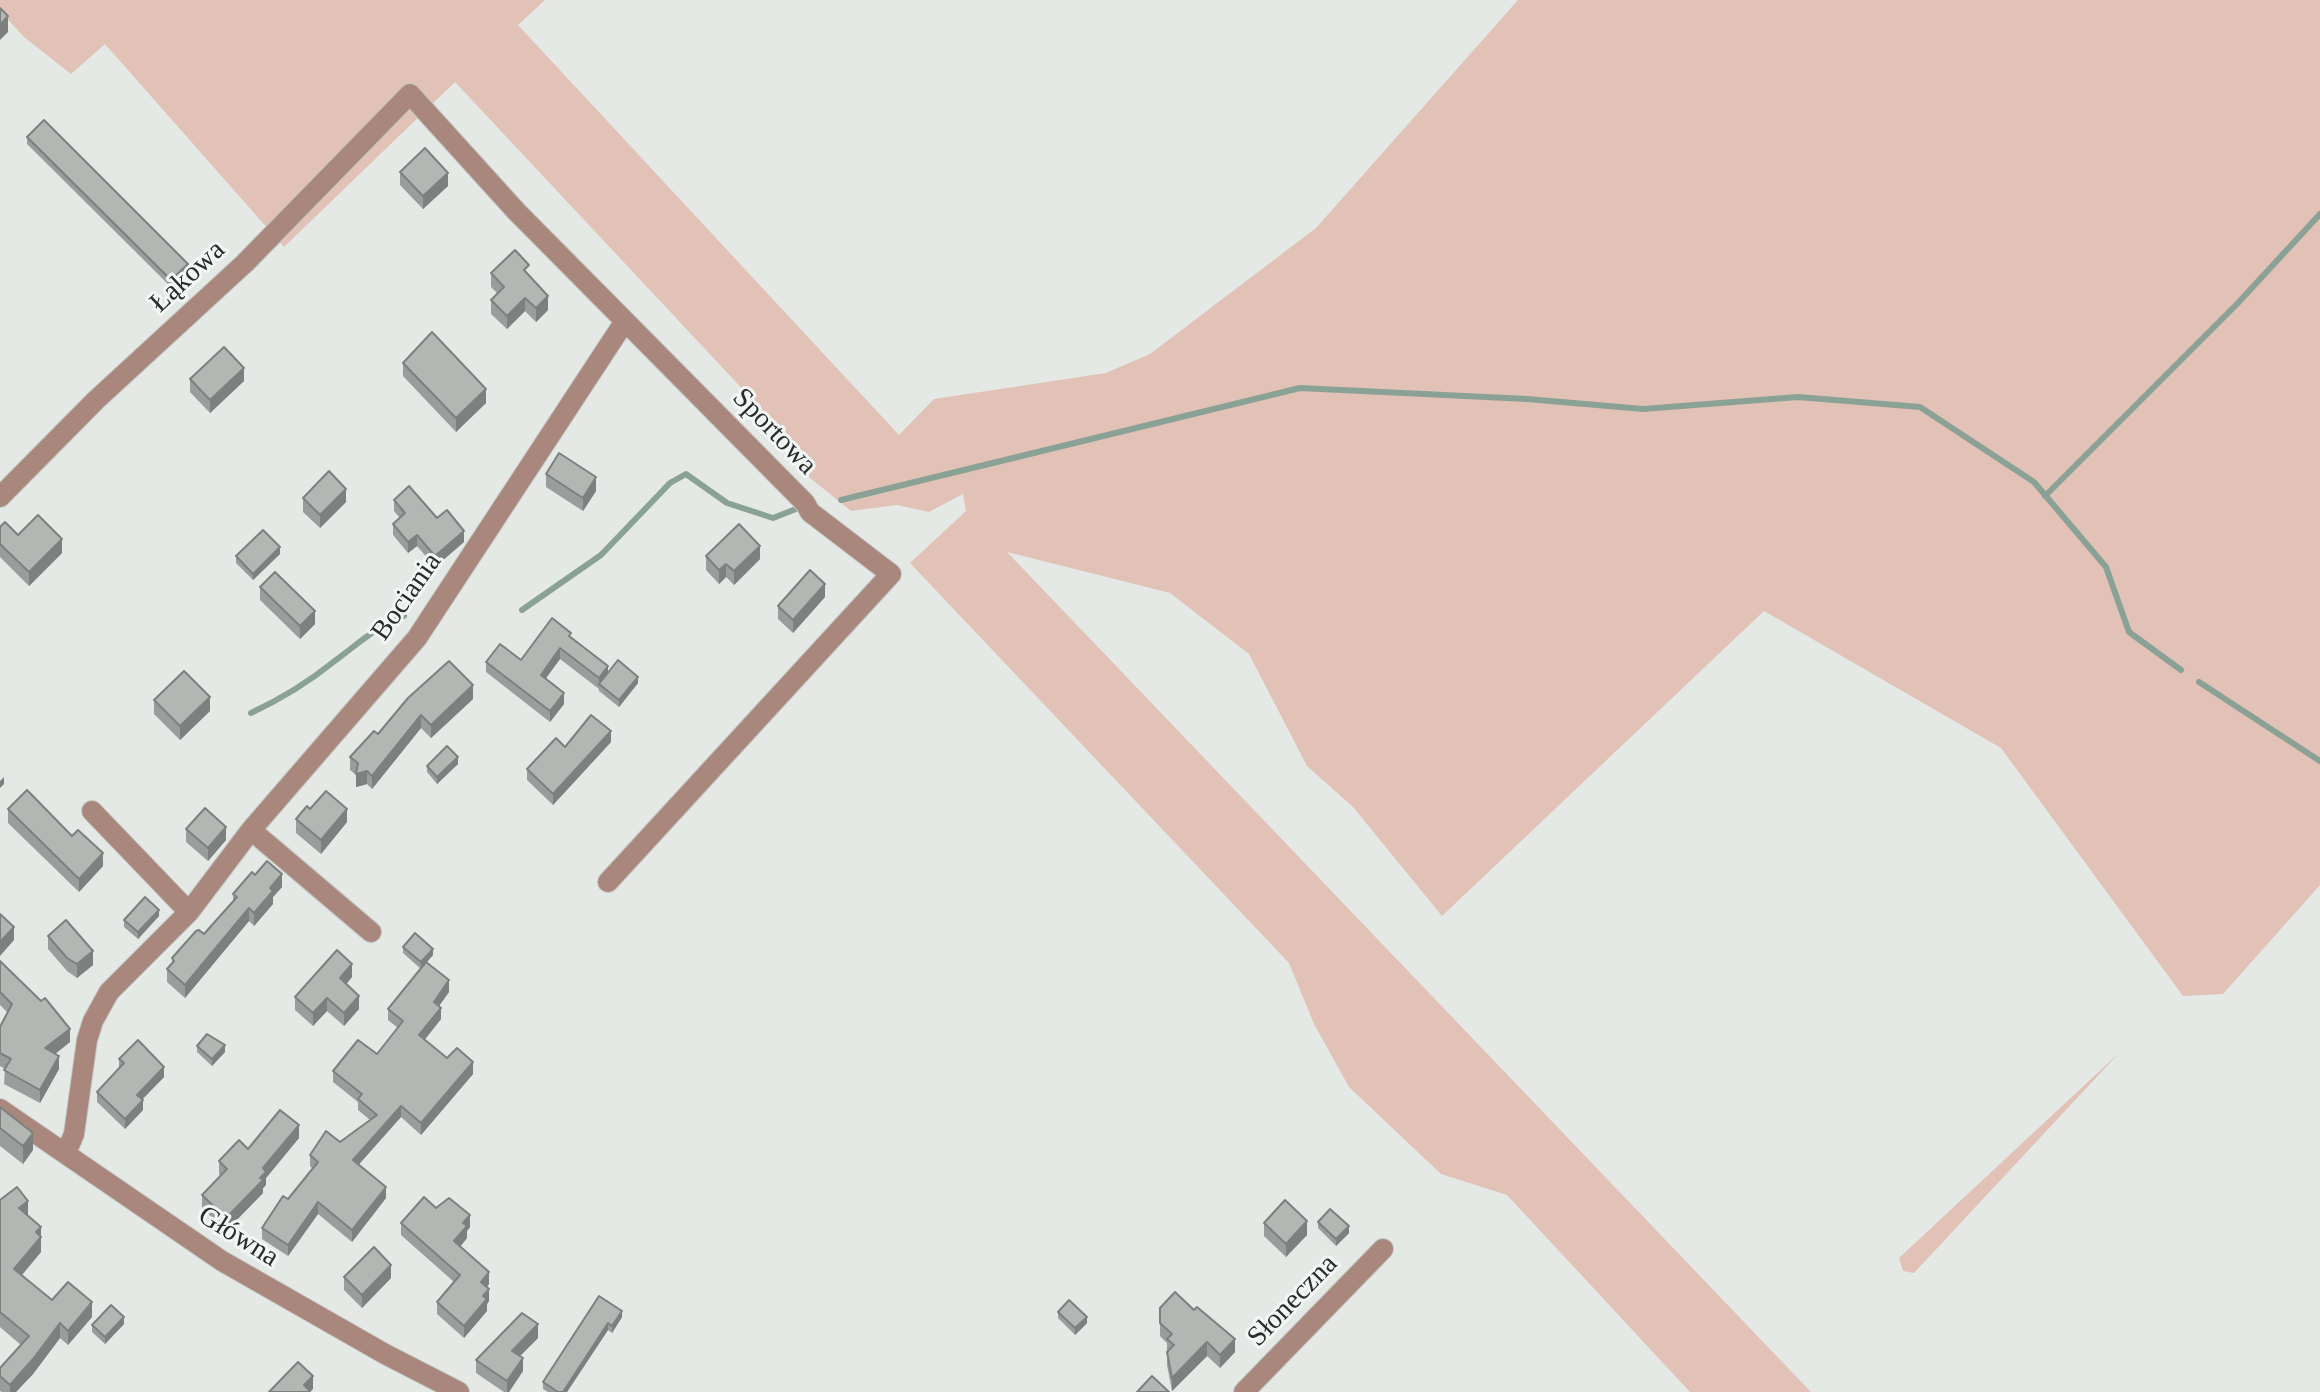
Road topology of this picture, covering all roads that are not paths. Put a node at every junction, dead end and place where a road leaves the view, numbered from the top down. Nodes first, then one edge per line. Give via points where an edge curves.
1 (625, 321) junction
2 (0, 497) edge
3 (92, 811) dead end
4 (251, 830) junction
5 (608, 882) dead end
6 (189, 912) junction
7 (371, 932) dead end
8 (0, 1109) edge
9 (66, 1153) junction
10 (1383, 1249) dead end
11 (459, 1392) edge
12 (1244, 1392) edge

1 - 2 street, Łąkowa via 410,94 245,263
1 - 4 street, Bociania via 417,638
1 - 5 street, Sportowa via 810,512 891,574
3 - 6 street
4 - 6 street, Bociania
4 - 7 street
6 - 9 street, Bociania via 109,992 93,1021 82,1061 74,1134
8 - 9 street, Główna
9 - 11 street, Główna via 222,1261
10 - 12 street, Słoneczna

